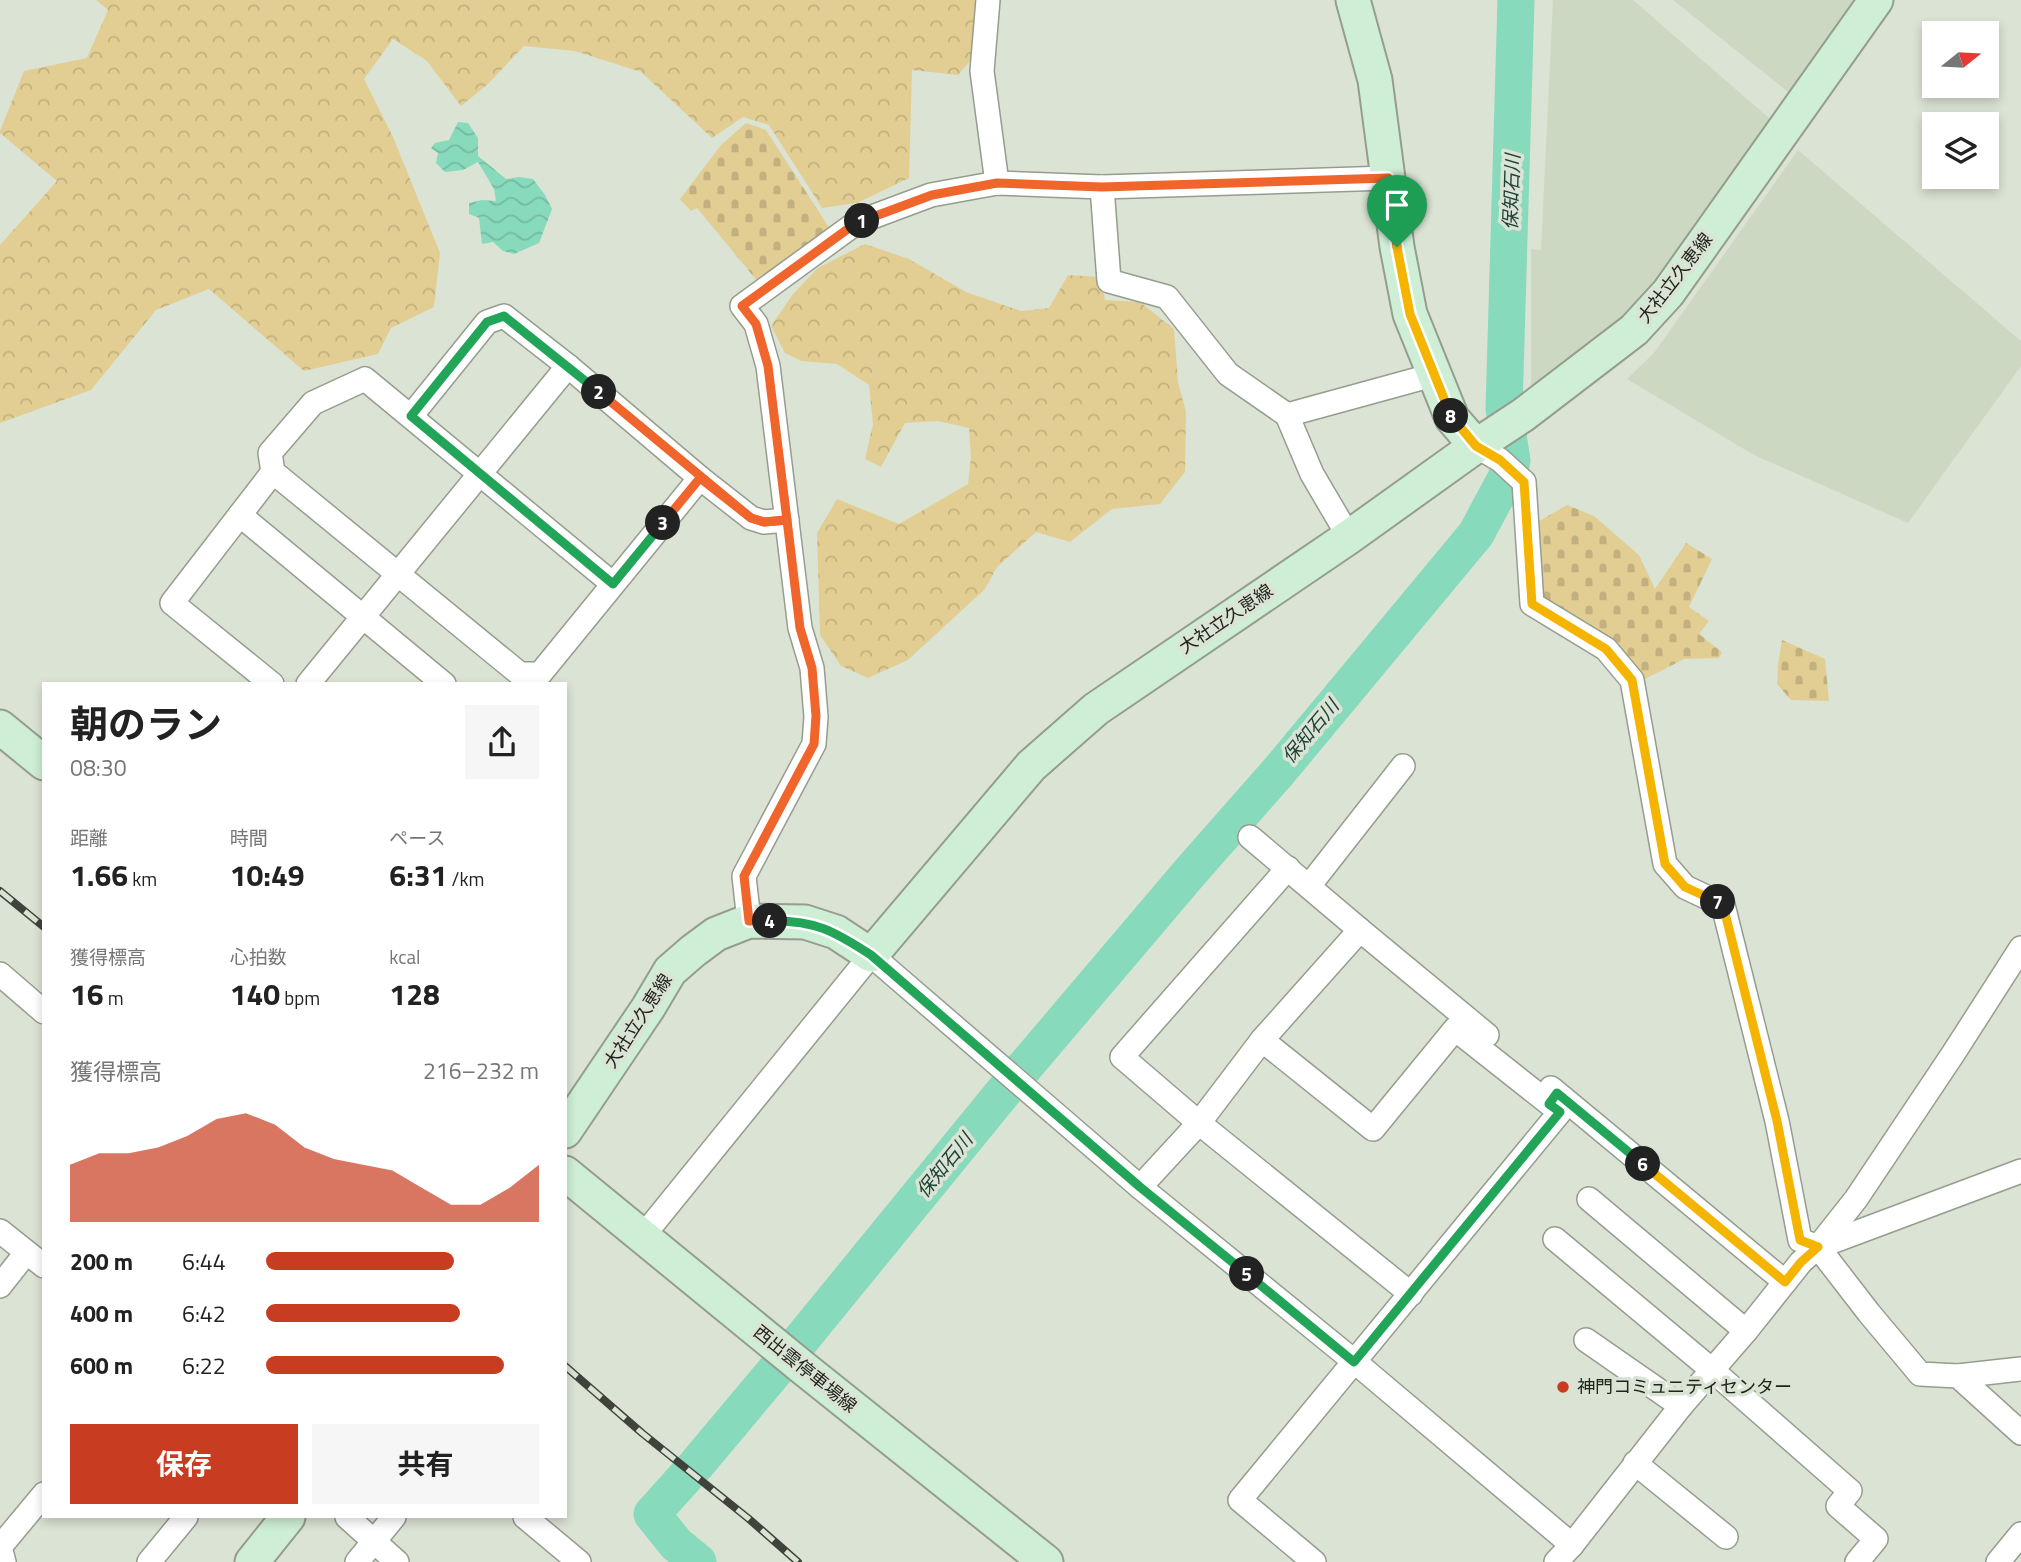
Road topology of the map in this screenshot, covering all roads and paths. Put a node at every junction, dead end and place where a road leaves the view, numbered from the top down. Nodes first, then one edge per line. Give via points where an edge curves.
1 (988, 0) edge
2 (1353, 0) edge
3 (1875, 0) edge
4 (1388, 178) junction
5 (997, 183) junction
6 (1102, 187) junction
7 (568, 366) junction
8 (1433, 375) junction
9 (1287, 415) junction
10 (411, 416) junction
11 (1490, 447) junction
12 (273, 472) junction
13 (480, 473) junction
14 (700, 478) junction
15 (240, 514) junction
16 (787, 520) junction
17 (1349, 537) junction
18 (398, 575) junction
19 (613, 584) junction
20 (363, 617) junction
21 (516, 679) edge
22 (270, 682) edge
23 (311, 682) edge
24 (442, 682) edge
25 (0, 727) edge
26 (42, 761) edge
27 (1403, 766) dead end
28 (1250, 837) dead end
29 (1288, 868) junction
30 (1308, 886) junction
31 (749, 921) junction
32 (1360, 930) junction
33 (2021, 948) edge
34 (871, 955) junction
35 (0, 974) edge
36 (42, 1010) edge
37 (1262, 1040) junction
38 (1553, 1098) junction
39 (1199, 1124) junction
40 (567, 1128) edge
41 (2021, 1171) edge
42 (567, 1175) edge
43 (1140, 1187) junction
44 (1589, 1199) dead end
45 (0, 1231) edge
46 (643, 1236) junction
47 (1555, 1239) dead end
48 (1818, 1247) junction
49 (35, 1260) edge
50 (1785, 1282) junction
51 (0, 1286) edge
52 (1411, 1294) junction
53 (1746, 1331) junction
54 (1586, 1340) dead end
55 (1354, 1362) junction
56 (2021, 1369) edge
57 (1712, 1370) junction
58 (1958, 1376) junction
59 (1681, 1406) junction
60 (2021, 1433) edge
61 (1635, 1462) junction
62 (42, 1496) edge
63 (185, 1518) edge
64 (287, 1518) edge
65 (348, 1518) edge
66 (393, 1518) edge
67 (526, 1518) edge
68 (2021, 1534) edge
69 (1726, 1537) dead end
70 (373, 1542) junction
71 (1564, 1554) edge
72 (4, 1562) edge
73 (149, 1562) edge
74 (252, 1562) edge
75 (357, 1562) edge
76 (397, 1562) edge
77 (579, 1562) edge
78 (1046, 1562) edge
79 (1314, 1562) edge
80 (1857, 1562) edge
81 (1997, 1562) edge

1 - 5 street via 982,71
2 - 4 main road via 1375,80
3 - 11 main road, 大社立久恵線 via 1668,293 1634,330 1523,415
4 - 6 street
4 - 8 main road via 1410,314
5 - 6 street
5 - 16 street via 932,195 856,223 742,306 756,324 768,366
6 - 9 street via 1110,281 1167,297 1228,374
7 - 10 street via 504,316 487,322
7 - 13 street
7 - 14 street
8 - 9 street
8 - 11 main road via 1451,418
9 - 17 street via 1312,474
10 - 12 street via 366,379 313,403 270,453
10 - 13 street
11 - 17 main road, 大社立久恵線
11 - 48 street via 1524,482 1532,604 1606,649 1632,680 1665,864 1685,887 1723,905 1777,1121 1800,1240
12 - 15 street
12 - 18 street
13 - 18 street
13 - 19 street
14 - 16 street via 751,518
14 - 19 street
15 - 20 street
15 - 22 street via 172,603
16 - 31 street via 800,628 812,668 814,744 744,876
17 - 34 main road, 大社立久恵線 via 1086,717 1031,766
18 - 20 street
18 - 21 street
19 - 21 street via 540,674
20 - 23 street
20 - 24 street
25 - 26 main road
27 - 30 street
28 - 29 street
29 - 30 street
29 - 39 street via 1122,1058
30 - 32 street
31 - 34 main road, 大社立久恵線 via 806,922 836,932
31 - 40 main road, 大社立久恵線 via 716,934 670,971
32 - 37 street
32 - 38 street
33 - 48 street via 1856,1199
34 - 43 street
34 - 46 street
35 - 36 street
37 - 38 street via 1373,1129 1455,1029
37 - 39 street
38 - 50 street
38 - 52 street via 1560,1112
39 - 43 street
39 - 52 street
41 - 48 street
42 - 46 main road, 西出雲停車場線
43 - 55 street
44 - 53 street
45 - 49 street
46 - 78 main road, 西出雲停車場線
47 - 57 street
48 - 50 street
48 - 58 street via 1920,1374
49 - 51 street
50 - 53 street
52 - 55 street
53 - 57 street
54 - 59 street
55 - 71 street
55 - 79 street via 1240,1500
56 - 58 street
57 - 59 street
57 - 80 street via 1850,1491 1838,1506 1876,1539
58 - 60 street
59 - 61 street
61 - 69 street
61 - 71 street
62 - 72 street via 0,1546
63 - 73 street
64 - 74 main road
65 - 70 street
66 - 70 street
67 - 77 street
68 - 81 street
70 - 75 street
70 - 76 street

